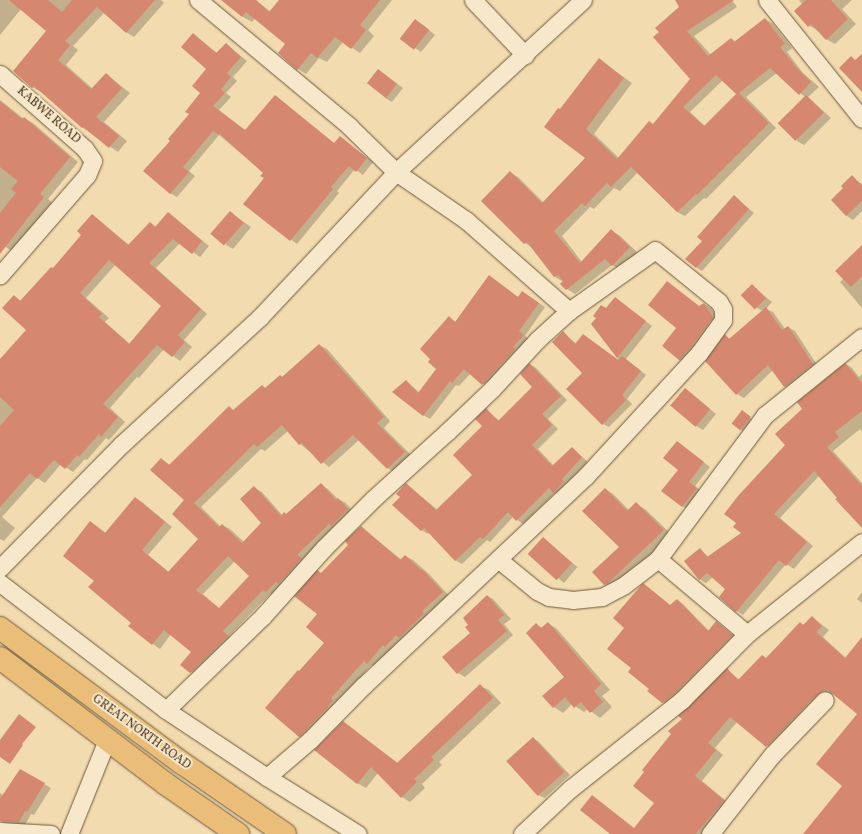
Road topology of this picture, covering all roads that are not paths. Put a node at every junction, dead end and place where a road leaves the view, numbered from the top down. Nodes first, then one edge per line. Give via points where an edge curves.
1 (198, 0) edge
2 (473, 0) edge
3 (583, 0) edge
4 (767, 0) edge
5 (524, 55) junction
6 (0, 74) edge
7 (859, 110) edge
8 (396, 172) junction
9 (0, 275) edge
10 (569, 311) junction
11 (862, 337) edge
12 (862, 542) edge
13 (658, 559) junction
14 (499, 560) junction
15 (0, 568) edge
16 (0, 583) edge
17 (0, 628) edge
18 (747, 634) junction
19 (0, 658) edge
20 (825, 700) dead end
21 (166, 710) junction
22 (107, 740) junction
23 (266, 777) junction
24 (0, 831) edge
25 (51, 834) edge
26 (69, 834) edge
27 (238, 834) edge
28 (285, 834) edge
29 (358, 834) edge
30 (522, 834) edge
31 (710, 834) edge

1 - 8 street via 349,126
2 - 5 street
3 - 5 street
4 - 7 street
5 - 8 street
6 - 9 street, KABWE ROAD via 85,149 93,161 87,174
8 - 10 street via 468,221
8 - 15 street via 260,317 122,444
10 - 14 street via 655,250 719,302 724,316 699,353 585,477
10 - 21 street via 537,340 492,389 373,499 324,548 263,616
11 - 13 street via 765,414
12 - 18 street
13 - 14 street via 622,586 602,597 573,600 549,597 537,591
13 - 18 street
14 - 23 street via 364,685 310,740
16 - 21 street
17 - 28 main road, GREAT NORTH ROAD via 182,763
18 - 30 street via 682,700 570,789
19 - 22 main road, GREAT NORTH ROAD
20 - 31 street via 772,755
21 - 23 street
22 - 26 street
22 - 27 main road, GREAT NORTH ROAD
23 - 29 street
24 - 25 street

